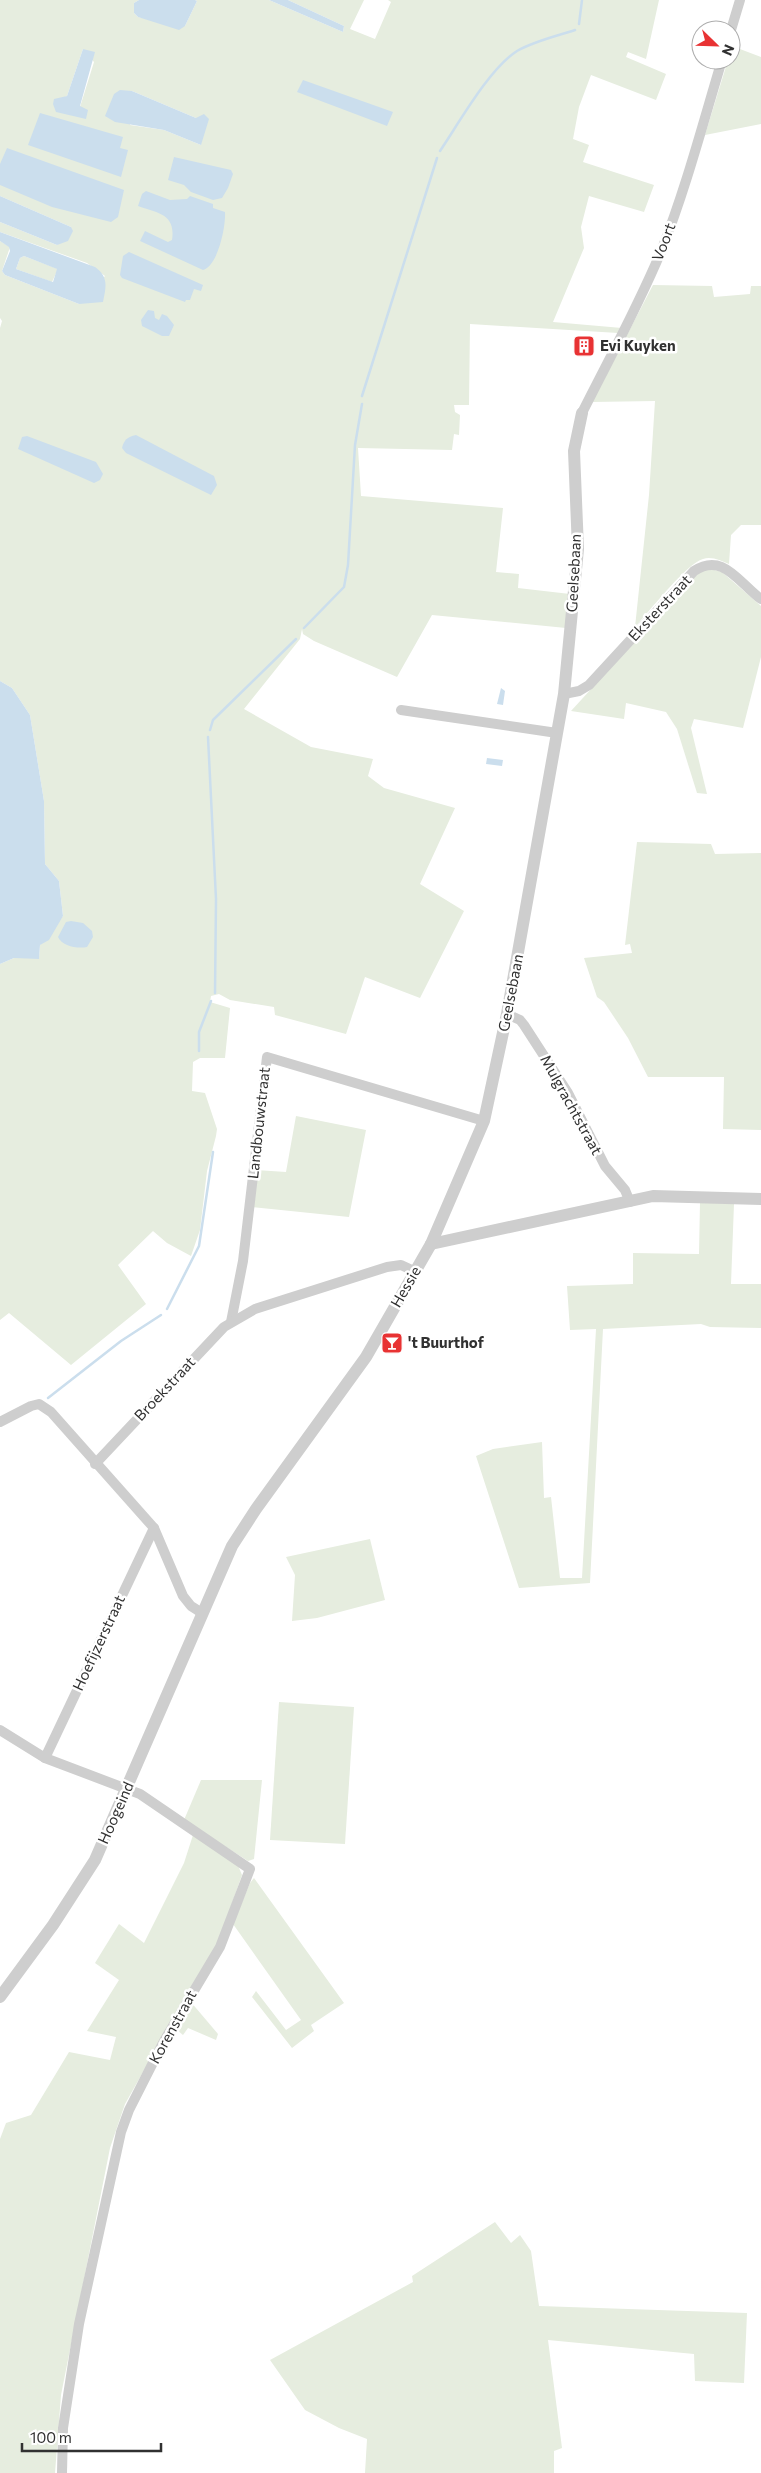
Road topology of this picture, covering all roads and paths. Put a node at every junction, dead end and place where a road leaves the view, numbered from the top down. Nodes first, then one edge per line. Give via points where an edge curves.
1 (740, 0) edge
2 (734, 20) edge
3 (719, 70) edge
4 (582, 413) joint
5 (761, 599) edge
6 (564, 694) junction
7 (401, 710) dead end
8 (557, 733) junction
9 (507, 1014) junction
10 (484, 1121) junction
11 (761, 1199) edge
12 (630, 1202) junction
13 (431, 1244) junction
14 (414, 1271) junction
15 (231, 1322) junction
16 (0, 1422) edge
17 (95, 1464) junction
18 (154, 1528) junction
19 (202, 1613) junction
20 (0, 1730) edge
21 (45, 1758) junction
22 (127, 1789) junction
23 (0, 1997) edge
24 (62, 2473) edge

1 - 2 street
3 - 4 street, Voort via 662,248
4 - 6 street, Geelsebaan via 574,451 578,550
5 - 6 street, Eksterstraat via 724,567 705,564 694,571 588,685
6 - 8 street, Geelsebaan
7 - 8 street
8 - 9 street, Geelsebaan
9 - 10 street, Geelsebaan
9 - 12 street, Mulgrachtstraat via 520,1020 529,1032
10 - 13 street, Geelsebaan
10 - 15 street, Landbouwstraat via 267,1057 243,1261
11 - 12 street via 654,1196
12 - 13 street
13 - 14 street, Hessie
14 - 15 street, Broekstraat via 401,1265 387,1267 255,1309
14 - 19 street, Hessie via 361,1365 240,1532
15 - 17 street, Broekstraat
16 - 17 street via 39,1404
17 - 18 street
18 - 19 street via 183,1596
18 - 21 street, Hoefijzerstraat
19 - 22 street, Hoogeind
20 - 21 street, Korenstraat
21 - 22 street, Korenstraat
22 - 23 street, Hoogeind via 86,1878
22 - 24 street, Korenstraat via 140,1794 250,1869 220,1947 164,2041 121,2132 76,2341 63,2428

